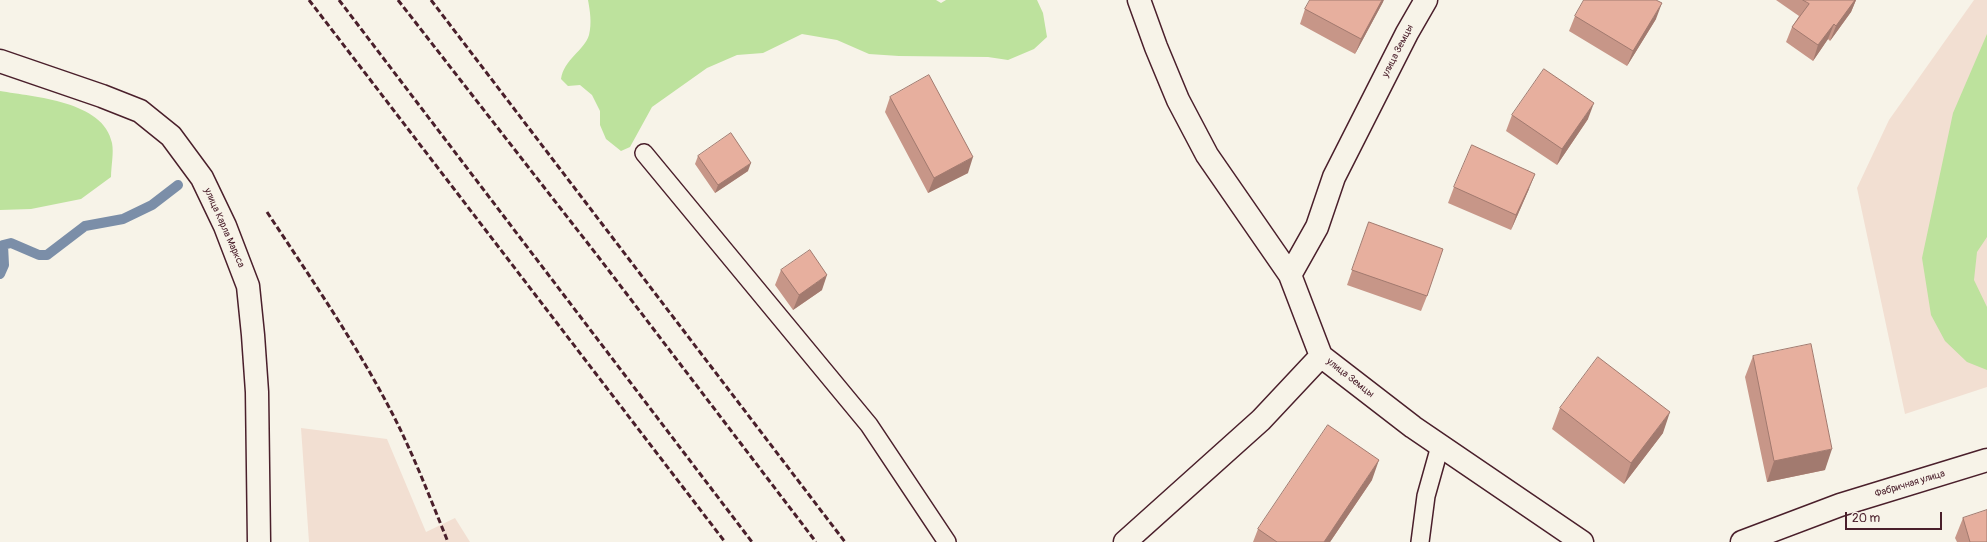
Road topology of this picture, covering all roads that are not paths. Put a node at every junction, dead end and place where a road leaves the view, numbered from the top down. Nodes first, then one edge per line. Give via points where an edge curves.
1 (1139, 0) edge
2 (1426, 0) edge
3 (0, 61) edge
4 (644, 153) dead end
5 (1290, 275) junction
6 (1321, 356) junction
7 (1440, 446) junction
8 (1987, 460) edge
9 (259, 542) edge
10 (947, 542) edge
11 (1125, 542) edge
12 (1420, 542) edge
13 (1582, 542) edge
14 (1742, 542) edge

1 - 5 street via 1178,100 1207,155
2 - 5 street, улица Земцы via 1334,177 1317,227
3 - 9 street, улица Карла Маркса via 140,111 171,136 202,178 228,232 248,286 257,392
4 - 10 lane via 869,425
5 - 6 street
6 - 7 street, улица Земцы
6 - 11 street, улица Земцы via 1261,420
7 - 12 lane via 1426,496
7 - 13 street, улица Земцы
8 - 14 street, Фабричная улица via 1840,505

